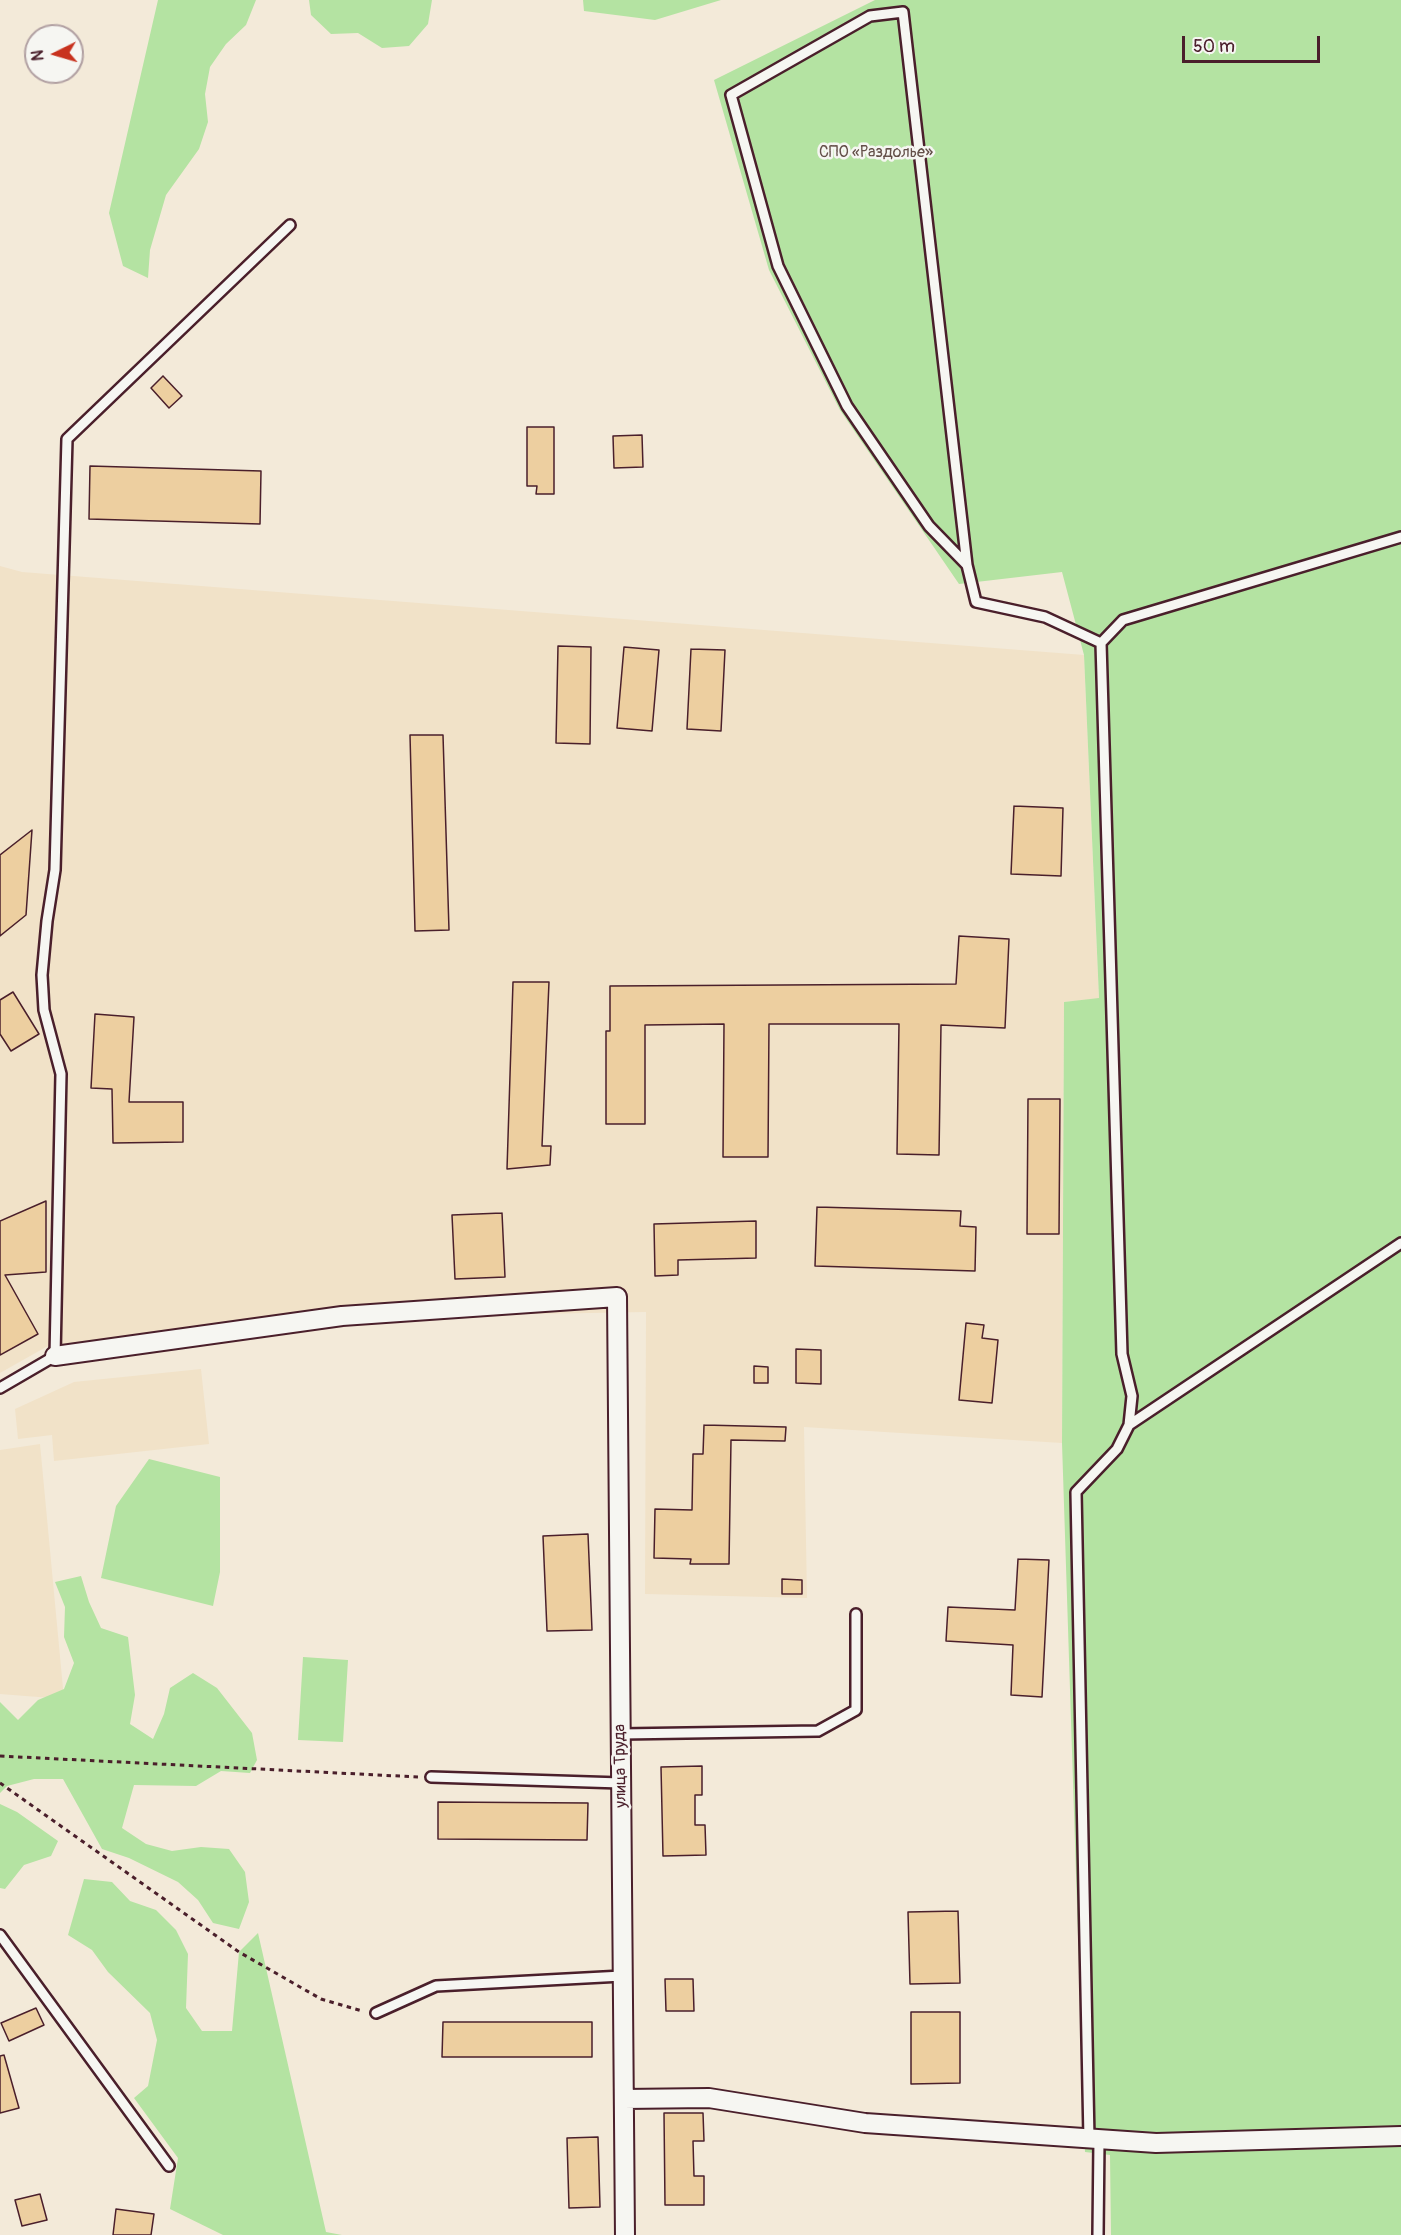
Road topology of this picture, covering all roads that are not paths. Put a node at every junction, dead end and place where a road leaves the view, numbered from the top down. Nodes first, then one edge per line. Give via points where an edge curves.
1 (290, 225) dead end
2 (1401, 537) edge
3 (967, 565) junction
4 (1101, 643) junction
5 (1401, 1244) edge
6 (55, 1356) junction
7 (0, 1388) edge
8 (1129, 1425) junction
9 (856, 1614) dead end
10 (621, 1734) junction
11 (431, 1777) road end
12 (621, 1783) junction
13 (0, 1935) edge
14 (622, 1976) junction
15 (376, 2013) road end
16 (624, 2099) junction
17 (1401, 2136) edge
18 (1094, 2139) junction
19 (169, 2166) dead end
20 (625, 2235) edge
21 (1098, 2235) edge

1 - 6 lane via 67,439 55,870 42,975 44,1010 61,1074
2 - 4 lane via 1123,620
3 - 3 lane via 929,526 847,406 778,266 731,95 870,16 903,12
3 - 4 lane via 976,602 1046,617
4 - 8 lane via 1122,1354 1132,1396
5 - 8 lane
6 - 7 lane
6 - 10 street, улица Труда via 342,1316 617,1297
8 - 18 lane via 1117,1449 1076,1492
9 - 10 lane via 856,1710 818,1731
10 - 12 street, улица Труда
11 - 12 lane
12 - 14 street, улица Труда
13 - 19 lane
14 - 15 lane via 436,1986
14 - 16 street, улица Труда
16 - 18 street via 709,2098 865,2122
16 - 20 street, улица Труда
17 - 18 street via 1156,2143
18 - 21 lane

